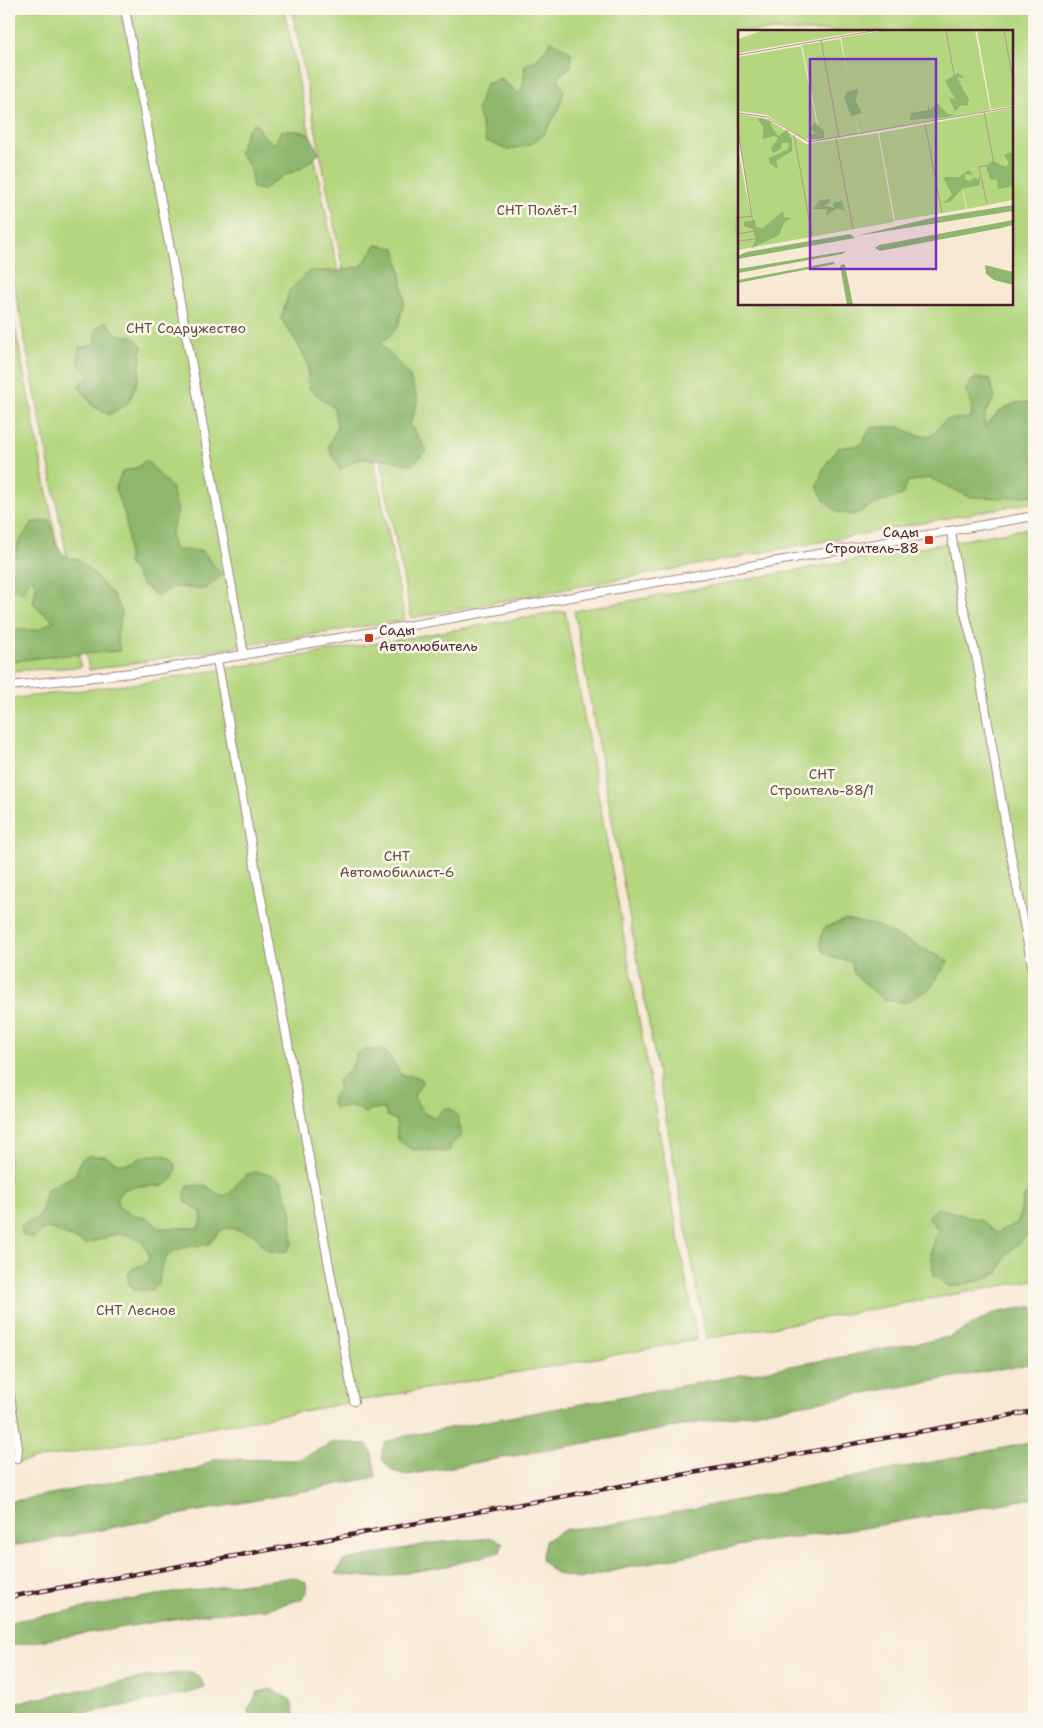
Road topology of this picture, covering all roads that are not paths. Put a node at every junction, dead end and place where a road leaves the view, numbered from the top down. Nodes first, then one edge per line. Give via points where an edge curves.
1 (125, 9) edge
2 (1034, 516) edge
3 (951, 531) junction
4 (244, 655) junction
5 (217, 660) junction
6 (9, 686) edge
7 (1034, 976) edge
8 (9, 1390) edge
9 (354, 1401) dead end
10 (17, 1459) dead end

1 - 4 street
2 - 3 street
3 - 4 street
3 - 7 street
4 - 5 street
5 - 6 street via 150,671
5 - 9 street
8 - 10 street

